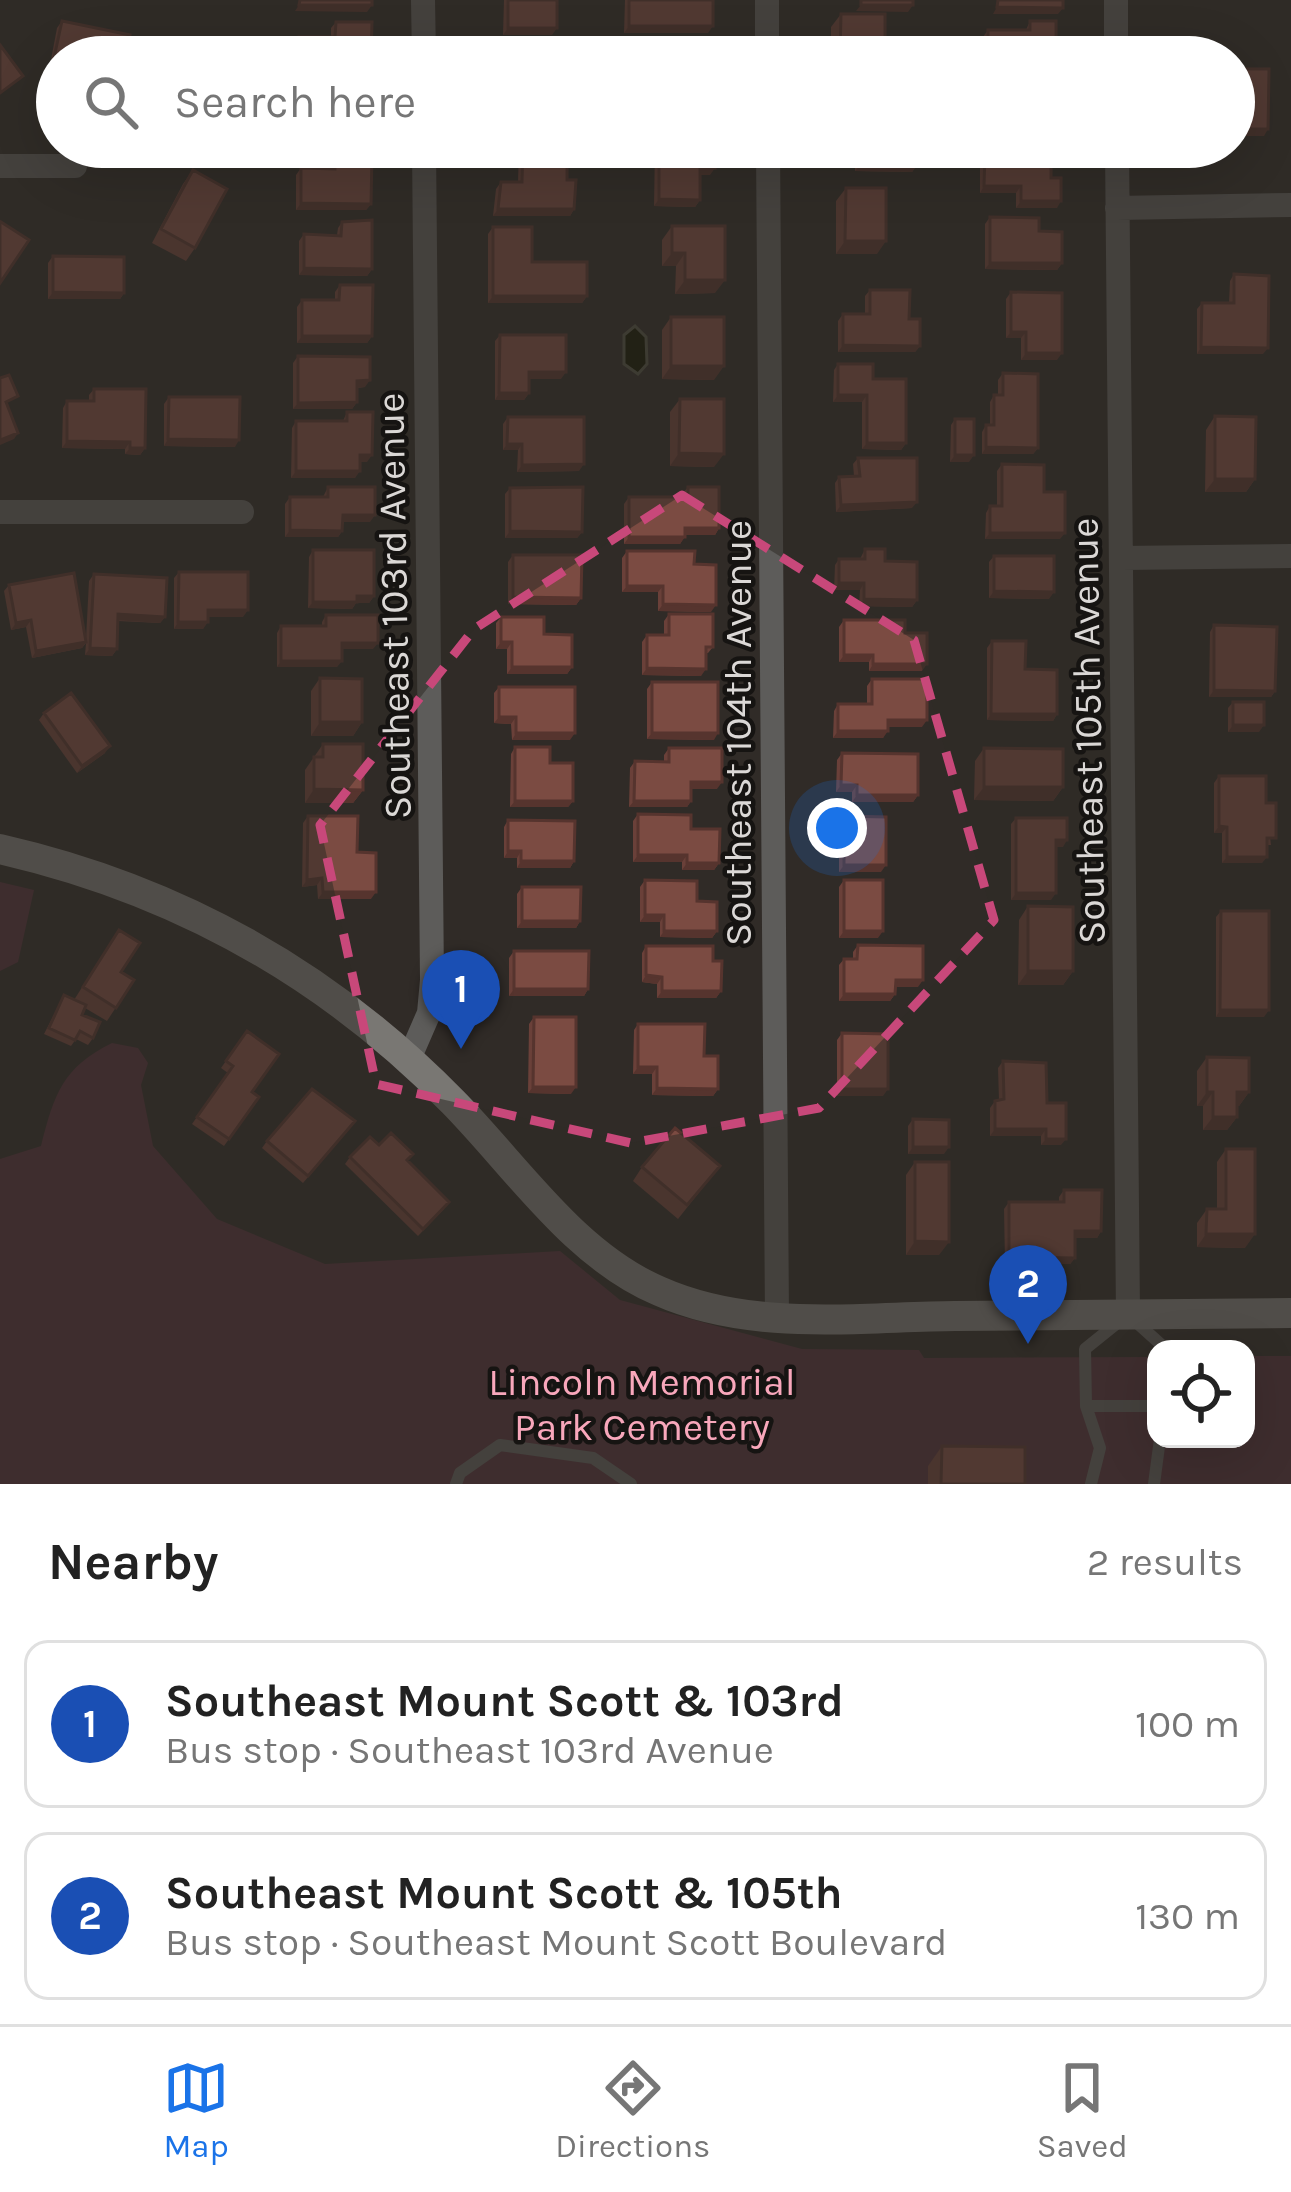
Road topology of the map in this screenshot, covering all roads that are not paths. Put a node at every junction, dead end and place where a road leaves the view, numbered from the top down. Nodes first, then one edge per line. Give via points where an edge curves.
1 (423, 0) edge
2 (767, 0) edge
3 (1116, 0) edge
4 (424, 36) edge
5 (767, 36) edge
6 (1116, 36) edge
7 (0, 166) edge
8 (36, 166) edge
9 (424, 168) edge
10 (768, 168) edge
11 (1117, 168) edge
12 (1291, 205) edge
13 (1117, 208) junction
14 (0, 512) edge
15 (242, 512) dead end
16 (1291, 556) edge
17 (1122, 558) junction
18 (0, 849) edge
19 (409, 1060) junction
20 (1291, 1312) edge
21 (1128, 1315) junction
22 (777, 1318) junction
23 (1156, 1340) edge
24 (1086, 1406) junction
25 (1147, 1406) edge
26 (1159, 1448) edge
27 (456, 1484) edge
28 (631, 1484) edge
29 (1091, 1484) edge
30 (1154, 1484) edge

1 - 4 street
2 - 5 street
3 - 6 street
7 - 8 street
9 - 19 street, Southeast 103rd Avenue via 432,980 429,1013
10 - 22 street, Southeast 104th Avenue
11 - 13 street, Southeast 105th Avenue
12 - 13 street
13 - 17 street, Southeast 105th Avenue
14 - 15 street
16 - 17 street
17 - 21 street, Southeast 105th Avenue
18 - 19 street via 94,874 259,946
19 - 22 street via 600,1254 686,1302
20 - 21 street
21 - 22 street
21 - 23 lane
21 - 24 lane via 1085,1349
24 - 25 lane
24 - 29 lane via 1100,1448
26 - 30 lane
27 - 28 lane via 500,1445 593,1458

